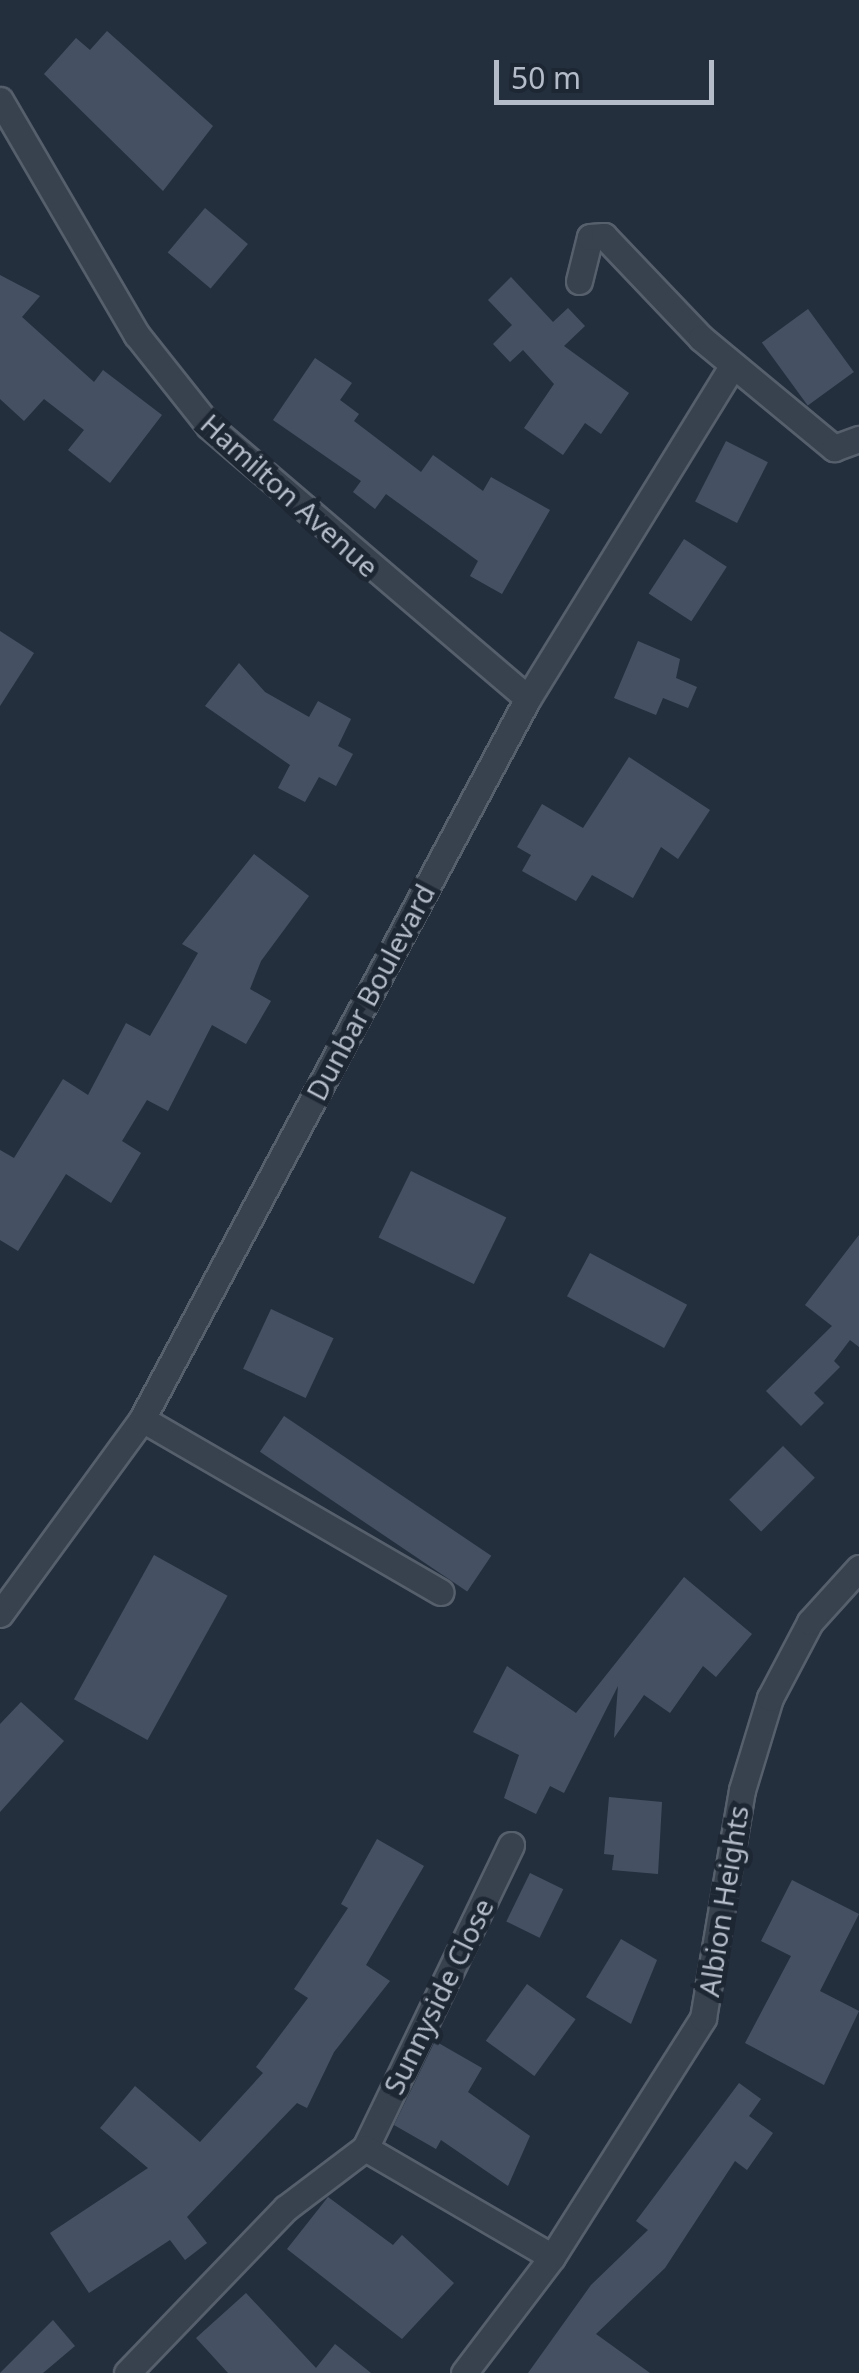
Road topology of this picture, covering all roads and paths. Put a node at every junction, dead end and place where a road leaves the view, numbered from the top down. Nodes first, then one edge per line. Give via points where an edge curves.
1 (0, 100) edge
2 (579, 281) dead end
3 (733, 365) junction
4 (859, 439) edge
5 (528, 698) junction
6 (142, 1419) junction
7 (859, 1568) edge
8 (442, 1592) dead end
9 (0, 1614) edge
10 (511, 1844) dead end
11 (365, 2148) junction
12 (552, 2257) junction
13 (126, 2373) edge
14 (464, 2373) edge

1 - 5 street, Hamilton Avenue via 137,335 209,426
2 - 3 street via 590,238 604,236
3 - 4 street via 834,448
3 - 5 street, Dunbar Boulevard
5 - 6 street, Dunbar Boulevard
6 - 8 street
6 - 9 street, Dunbar Boulevard
7 - 12 street, Albion Heights via 810,1622 770,1698 742,1790 704,2018
10 - 11 street, Sunnyside Close
11 - 12 street
11 - 13 street, Sunnyside Close via 286,2208
12 - 14 street, Albion Heights

